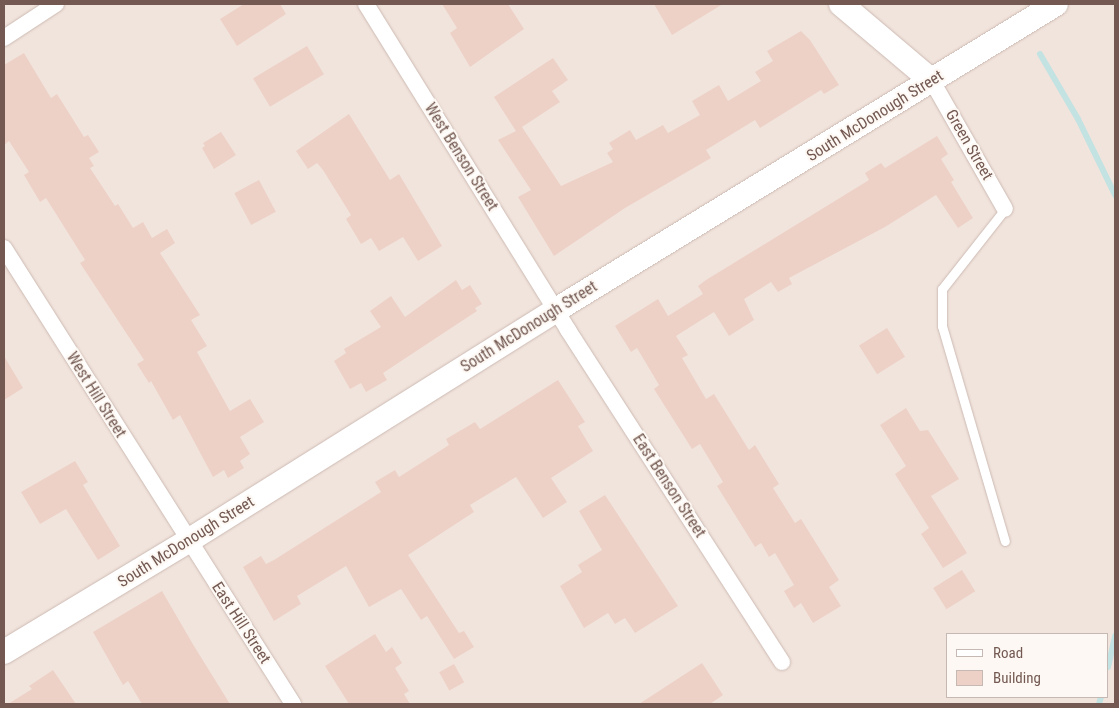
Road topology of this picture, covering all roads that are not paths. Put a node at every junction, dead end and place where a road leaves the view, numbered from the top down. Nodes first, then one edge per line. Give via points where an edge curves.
1 (56, 4) edge
2 (366, 4) edge
3 (841, 4) edge
4 (1056, 4) edge
5 (4, 38) edge
6 (932, 81) junction
7 (1005, 209) joint
8 (4, 248) edge
9 (556, 310) junction
10 (1005, 540) dead end
11 (188, 541) junction
12 (4, 652) edge
13 (782, 662) dead end
14 (293, 704) edge

1 - 5 street
2 - 9 street, West Benson Street
3 - 6 street
4 - 6 street, South McDonough Street
6 - 7 street, Green Street
6 - 9 street, South McDonough Street
7 - 10 lane via 942,289 942,326
8 - 11 street, West Hill Street
9 - 11 street, South McDonough Street
9 - 13 street, East Benson Street
11 - 12 street, South McDonough Street
11 - 14 street, East Hill Street

